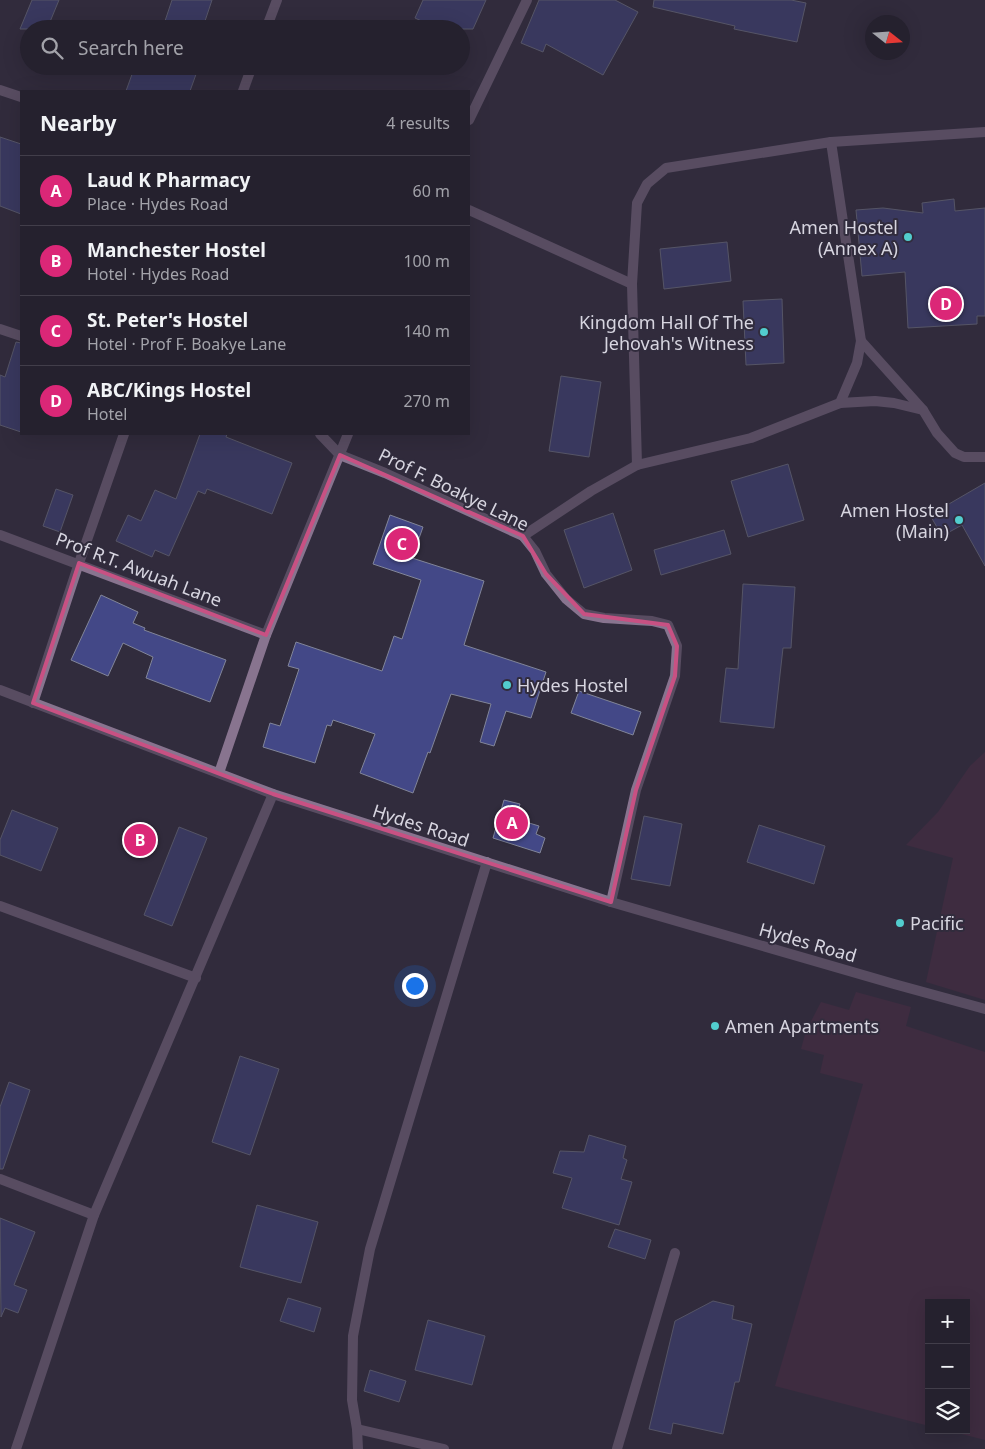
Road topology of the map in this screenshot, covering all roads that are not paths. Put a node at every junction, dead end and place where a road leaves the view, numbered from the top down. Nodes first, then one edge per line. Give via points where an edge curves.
1 (277, 0) edge
2 (527, 0) edge
3 (269, 20) edge
4 (249, 75) edge
5 (0, 90) edge
6 (243, 90) edge
7 (20, 97) edge
8 (470, 118) edge
9 (985, 132) edge
10 (832, 142) junction
11 (470, 210) edge
12 (632, 284) junction
13 (0, 329) edge
14 (20, 336) edge
15 (861, 341) junction
16 (840, 403) junction
17 (923, 410) junction
18 (124, 435) edge
19 (321, 435) edge
20 (348, 435) edge
21 (340, 455) junction
22 (985, 457) edge
23 (638, 465) junction
24 (0, 535) edge
25 (523, 536) junction
26 (79, 564) junction
27 (266, 635) junction
28 (0, 690) edge
29 (33, 703) junction
30 (219, 773) junction
31 (273, 794) junction
32 (487, 862) junction
33 (611, 902) junction
34 (0, 906) edge
35 (196, 978) junction
36 (985, 1009) edge
37 (0, 1179) edge
38 (94, 1215) junction
39 (675, 1253) dead end
40 (357, 1429) junction
41 (16, 1449) edge
42 (358, 1449) edge
43 (444, 1449) edge
44 (617, 1449) edge

1 - 3 street
2 - 8 street
4 - 6 street
5 - 7 street
9 - 10 street
10 - 12 street via 666,168 647,184 637,203
10 - 15 street
11 - 12 street
12 - 23 street
13 - 14 street
15 - 16 street via 857,364
15 - 17 street
16 - 17 street via 875,401
16 - 23 street via 751,438
17 - 22 street via 937,433 956,453 964,457
18 - 26 street
19 - 21 street, Prof F. Boakye Lane
20 - 21 street
21 - 25 street, Prof F. Boakye Lane
21 - 27 street
23 - 25 street via 591,490
24 - 26 street, Prof R.T. Awuah Lane
25 - 33 street, Prof F. Boakye Lane via 546,574 566,599 584,614 668,624 676,646 675,676 636,790
26 - 27 street, Prof R.T. Awuah Lane
26 - 29 street
27 - 30 street
28 - 29 street, Hydes Road
29 - 30 street, Hydes Road
30 - 31 street, Hydes Road
31 - 32 street, Hydes Road
31 - 35 street
32 - 33 street, Hydes Road
32 - 40 street via 370,1248 353,1336 352,1400
33 - 36 street, Hydes Road
34 - 35 street
35 - 38 street
37 - 38 street
38 - 41 street
39 - 44 street
40 - 42 street
40 - 43 street

